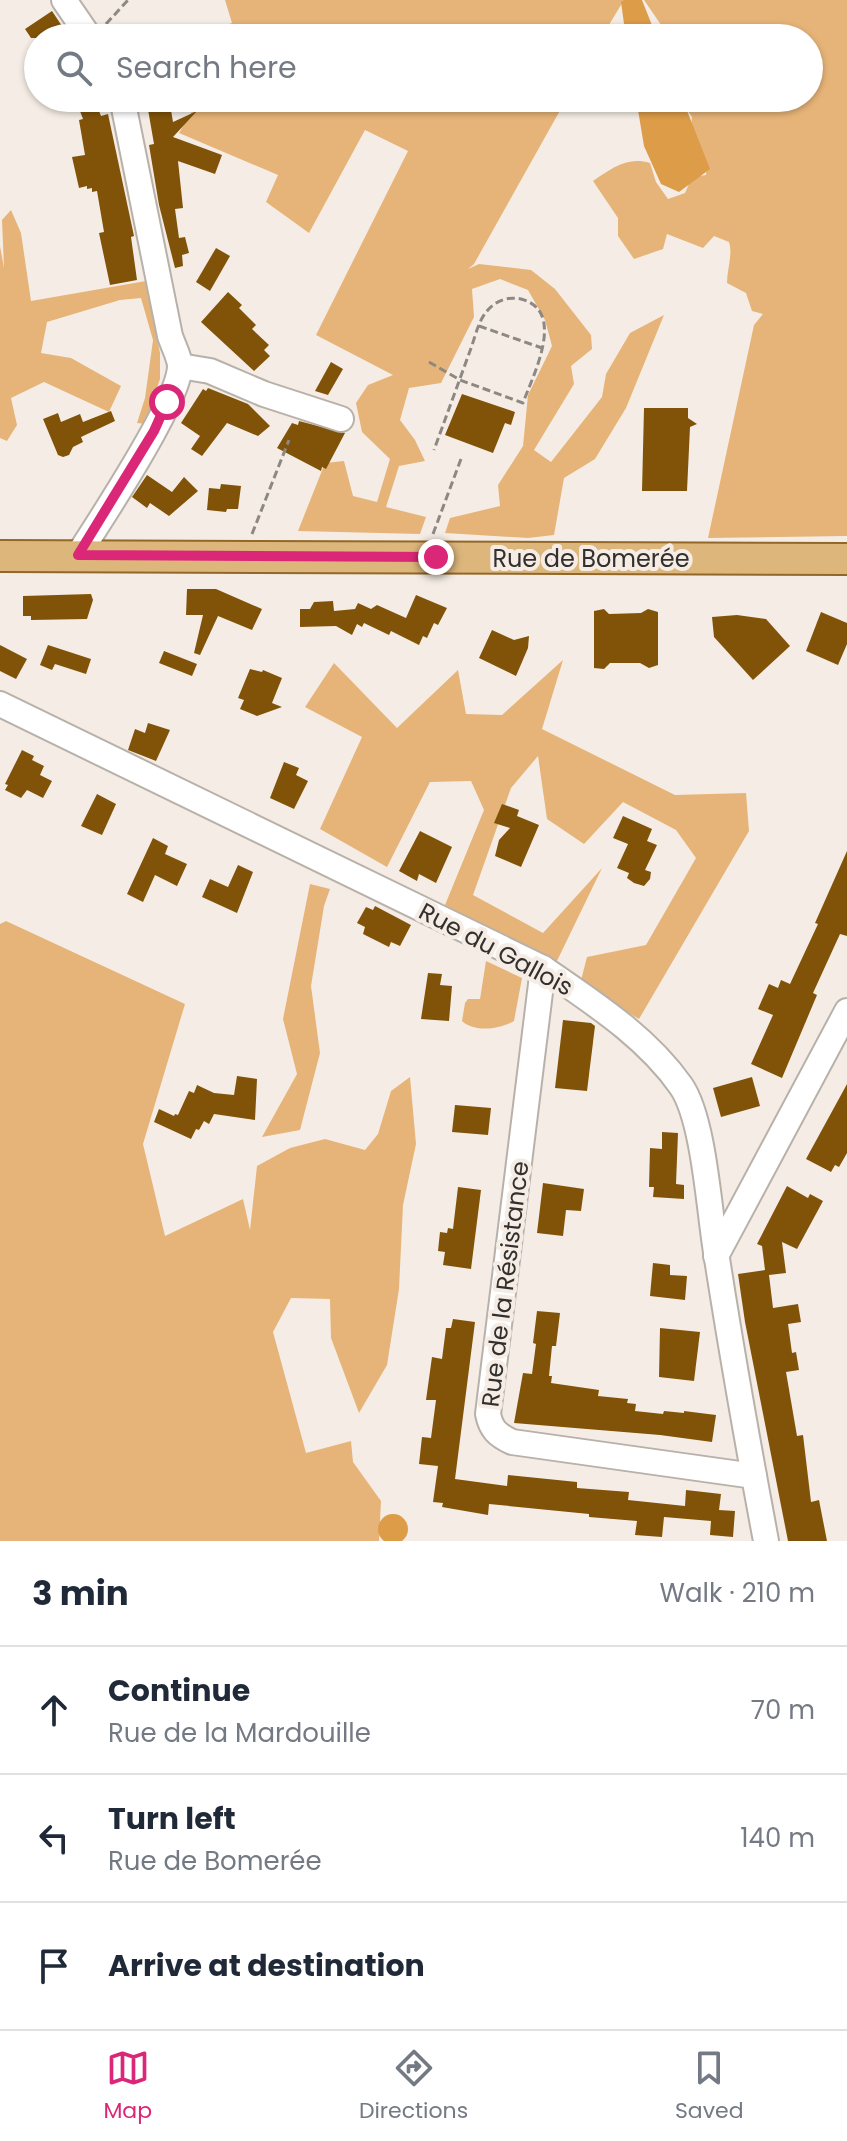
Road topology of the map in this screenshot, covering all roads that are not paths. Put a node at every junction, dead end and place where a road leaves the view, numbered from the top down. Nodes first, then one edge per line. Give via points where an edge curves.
1 (64, 0) edge
2 (87, 24) edge
3 (125, 112) edge
4 (180, 366) junction
5 (341, 419) dead end
6 (78, 555) junction
7 (0, 556) edge
8 (847, 559) edge
9 (0, 704) edge
10 (543, 968) junction
11 (847, 1011) edge
12 (716, 1256) junction
13 (754, 1476) junction
14 (766, 1541) edge

1 - 2 street
3 - 4 street
4 - 5 street via 210,371
4 - 6 street via 154,431
6 - 7 main road, Rue de Bomerée
6 - 8 main road, Rue de Bomerée
9 - 10 street, Rue du Gallois
10 - 12 street, Rue du Gallois via 604,1009 683,1088 696,1119
10 - 13 street, Rue de la Résistance via 488,1414 491,1428 512,1442
11 - 12 street
12 - 13 street, Rue du Gallois
13 - 14 street, Rue du Gallois

